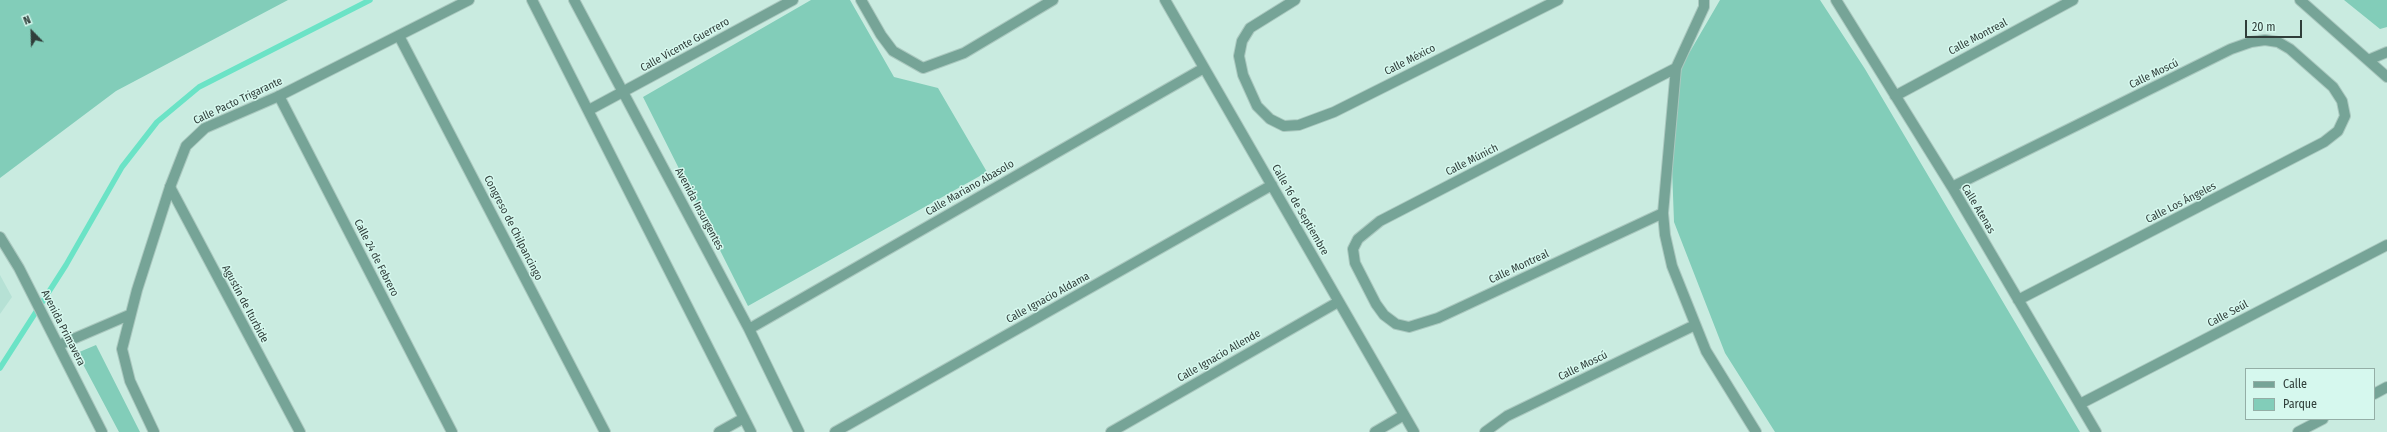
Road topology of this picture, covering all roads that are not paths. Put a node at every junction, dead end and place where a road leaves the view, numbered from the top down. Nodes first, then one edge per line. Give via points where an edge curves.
1 (469, 0) edge
2 (532, 0) edge
3 (574, 0) edge
4 (793, 0) edge
5 (861, 0) edge
6 (1053, 0) edge
7 (1165, 0) edge
8 (1295, 0) edge
9 (1558, 0) edge
10 (1836, 0) edge
11 (2074, 0) edge
12 (2300, 0) edge
13 (1706, 2) edge
14 (400, 36) junction
15 (2387, 52) edge
16 (2368, 60) junction
17 (1204, 68) junction
18 (1676, 68) junction
19 (2387, 77) edge
20 (623, 92) junction
21 (279, 96) junction
22 (1895, 96) junction
23 (589, 110) junction
24 (2345, 116) joint
25 (1272, 185) junction
26 (170, 187) junction
27 (1952, 187) junction
28 (1663, 213) junction
29 (0, 237) edge
30 (2387, 245) edge
31 (2018, 300) junction
32 (1338, 302) junction
33 (1384, 315) joint
34 (129, 316) junction
35 (1694, 325) junction
36 (748, 328) junction
37 (56, 341) junction
38 (2387, 387) edge
39 (2375, 393) edge
40 (2080, 404) junction
41 (1404, 415) junction
42 (744, 418) junction
43 (2322, 420) edge
44 (1753, 431) edge
45 (102, 432) edge
46 (154, 432) edge
47 (300, 432) edge
48 (452, 432) edge
49 (605, 432) edge
50 (719, 432) edge
51 (752, 432) edge
52 (799, 432) edge
53 (835, 432) edge
54 (1111, 432) edge
55 (1375, 432) edge
56 (1414, 432) edge
57 (1485, 432) edge
58 (2096, 432) edge
59 (2298, 432) edge

1 - 14 street, Calle Pacto Trigarante
2 - 23 street
3 - 20 street, Avenida Insurgentes
4 - 20 street, Calle Vicente Guerrero
5 - 6 street via 893,51 924,68 964,53
7 - 17 street, Calle 16 de Septiembre
8 - 9 street, Calle México via 1250,28 1242,41 1239,56 1243,75 1257,106 1270,119 1284,126 1318,119
10 - 22 street, Calle Atenas
11 - 22 street, Calle Montreal
12 - 16 street
13 - 18 street
14 - 21 street, Calle Pacto Trigarante
14 - 49 street, Congreso de Chilpancingo
15 - 16 street
16 - 19 street
17 - 25 street, Calle 16 de Septiembre
17 - 36 street, Calle Mariano Abasolo
18 - 28 street
18 - 33 street, Calle Múnich via 1368,229 1353,249 1355,263
20 - 23 street, Calle Vicente Guerrero
20 - 36 street, Avenida Insurgentes
21 - 26 street, Calle Pacto Trigarante via 205,128 194,136 186,146
21 - 48 street, Calle 24 de Febrero
22 - 27 street, Calle Atenas
23 - 42 street
24 - 27 street, Calle Moscú via 2342,101 2333,87 2290,49 2278,42 2252,42 2231,49
24 - 31 street, Calle Los Ángeles via 2338,131 2324,142
25 - 32 street, Calle 16 de Septiembre
25 - 53 street, Calle Ignacio Aldama
26 - 34 street, Calle Pacto Trigarante
26 - 47 street, Agustín de Iturbide
27 - 31 street, Calle Atenas
28 - 33 street, Calle Montreal via 1438,318 1409,327 1396,324
28 - 35 street via 1672,266
29 - 37 street, Avenida Primavera via 19,268
30 - 40 street, Calle Seúl
31 - 40 street, Calle Atenas
32 - 41 street, Calle 16 de Septiembre
32 - 54 street, Calle Ignacio Allende
34 - 37 street
34 - 46 street, Calle Pacto Trigarante via 122,349 124,362
35 - 44 street via 1706,351
35 - 57 street, Calle Moscú via 1507,416
36 - 52 street, Avenida Insurgentes
37 - 45 street, Avenida Primavera
38 - 39 street
40 - 58 street, Calle Atenas
41 - 55 street
41 - 56 street, Calle 16 de Septiembre
42 - 50 street
42 - 51 street
43 - 59 street

